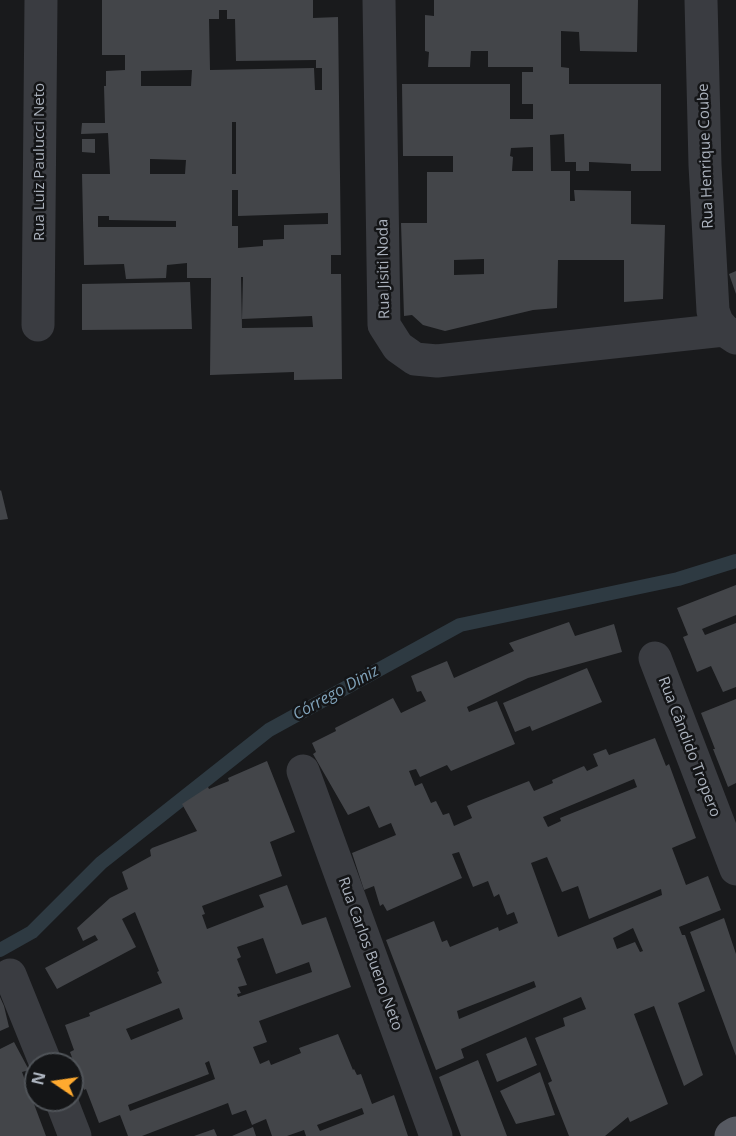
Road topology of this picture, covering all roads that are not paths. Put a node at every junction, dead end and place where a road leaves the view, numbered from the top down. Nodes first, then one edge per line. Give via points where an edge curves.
1 (41, 0) edge
2 (379, 0) edge
3 (701, 0) edge
4 (38, 325) dead end
5 (724, 327) edge
6 (654, 658) dead end
7 (303, 771) dead end
8 (736, 869) edge
9 (10, 975) dead end
10 (41, 1052) edge
11 (66, 1112) edge
12 (736, 1133) edge
13 (75, 1136) edge
14 (436, 1136) edge
15 (731, 1136) edge

1 - 4 street, Rua Luiz Paulucci Neto
2 - 5 street, Rua Jisiti Noda via 384,325 398,347 415,359 437,360
3 - 5 street, Rua Henrique Coube via 705,165
6 - 8 street, Rua Cândido Tropero
7 - 14 street, Rua Carlos Bueno Neto
9 - 10 street
11 - 13 street
12 - 15 main road

